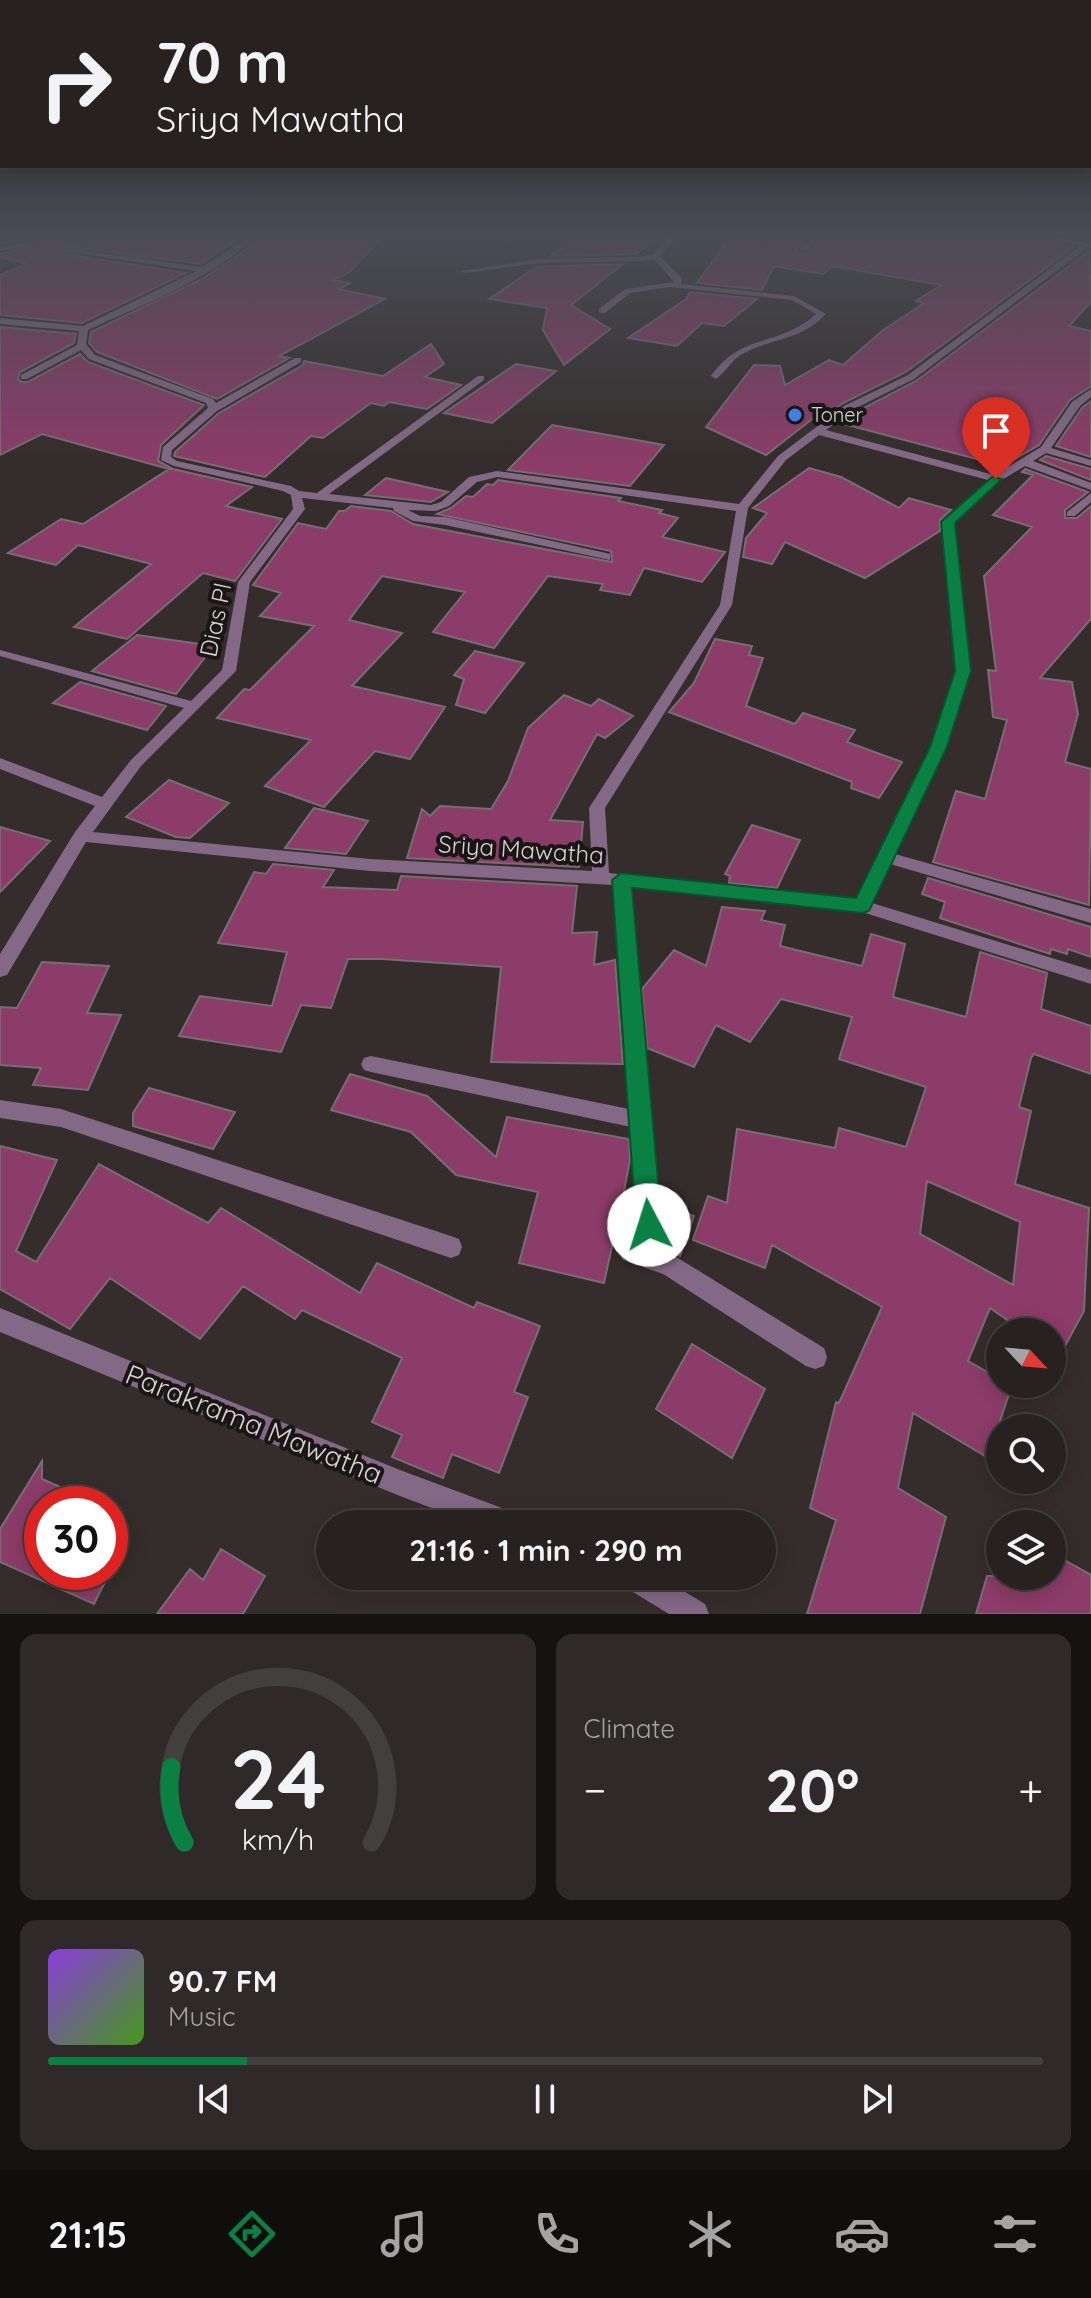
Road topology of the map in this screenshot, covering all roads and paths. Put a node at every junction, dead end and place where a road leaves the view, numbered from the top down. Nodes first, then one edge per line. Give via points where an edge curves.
1 (124, 309) edge
2 (814, 309) edge
3 (1005, 309) edge
4 (0, 321) edge
5 (84, 329) junction
6 (82, 346) junction
7 (298, 360) dead end
8 (716, 376) dead end
9 (24, 377) dead end
10 (481, 378) dead end
11 (1091, 392) edge
12 (1076, 404) junction
13 (1091, 408) edge
14 (213, 409) junction
15 (818, 431) junction
16 (1045, 449) junction
17 (1025, 462) junction
18 (1091, 463) edge
19 (996, 479) junction
20 (1091, 487) edge
21 (296, 494) junction
22 (321, 495) junction
23 (1091, 496) edge
24 (387, 503) junction
25 (742, 508) junction
26 (1071, 514) dead end
27 (606, 557) dead end
28 (3, 653) dead end
29 (194, 706) junction
30 (0, 763) edge
31 (105, 804) junction
32 (81, 836) junction
33 (886, 857) junction
34 (611, 879) junction
35 (862, 906) junction
36 (1091, 916) edge
37 (0, 970) edge
38 (1091, 977) edge
39 (371, 1064) dead end
40 (0, 1109) edge
41 (640, 1120) junction
42 (451, 1247) dead end
43 (0, 1320) edge
44 (815, 1357) dead end
45 (472, 1510) edge
46 (656, 1590) edge
47 (695, 1614) edge

1 - 5 street
2 - 8 street via 822,314 800,331 751,345 723,362
3 - 15 street via 911,377 848,408
4 - 5 street
5 - 6 street
6 - 9 street
6 - 14 street via 92,357 210,401
7 - 14 street
10 - 22 street
11 - 12 street
12 - 13 street
12 - 16 street
14 - 21 street via 167,449 165,458
15 - 19 street
15 - 25 street via 782,458
16 - 17 street
16 - 18 street
17 - 19 street
17 - 20 street
19 - 33 street via 948,522 963,671 938,747
21 - 22 street
21 - 29 street, Dias Pl via 299,509 244,582 229,671
22 - 24 street
23 - 26 street
24 - 25 street via 432,509 473,479 497,474
24 - 27 street via 417,519
25 - 34 street via 726,605 597,808
28 - 29 street
29 - 31 street, Dias Pl via 136,763
30 - 31 street
31 - 32 street, Dias Pl
32 - 34 street, Sriya Mawatha via 370,865
32 - 37 street, Dias Pl
33 - 35 street
33 - 36 street
34 - 35 street, Sriya Mawatha
34 - 41 street
35 - 38 street, Sriya Mawatha
39 - 41 street
40 - 42 street via 61,1118
41 - 44 street via 649,1225 631,1252 670,1266
43 - 45 street, Parakrama Mawatha
46 - 47 street

